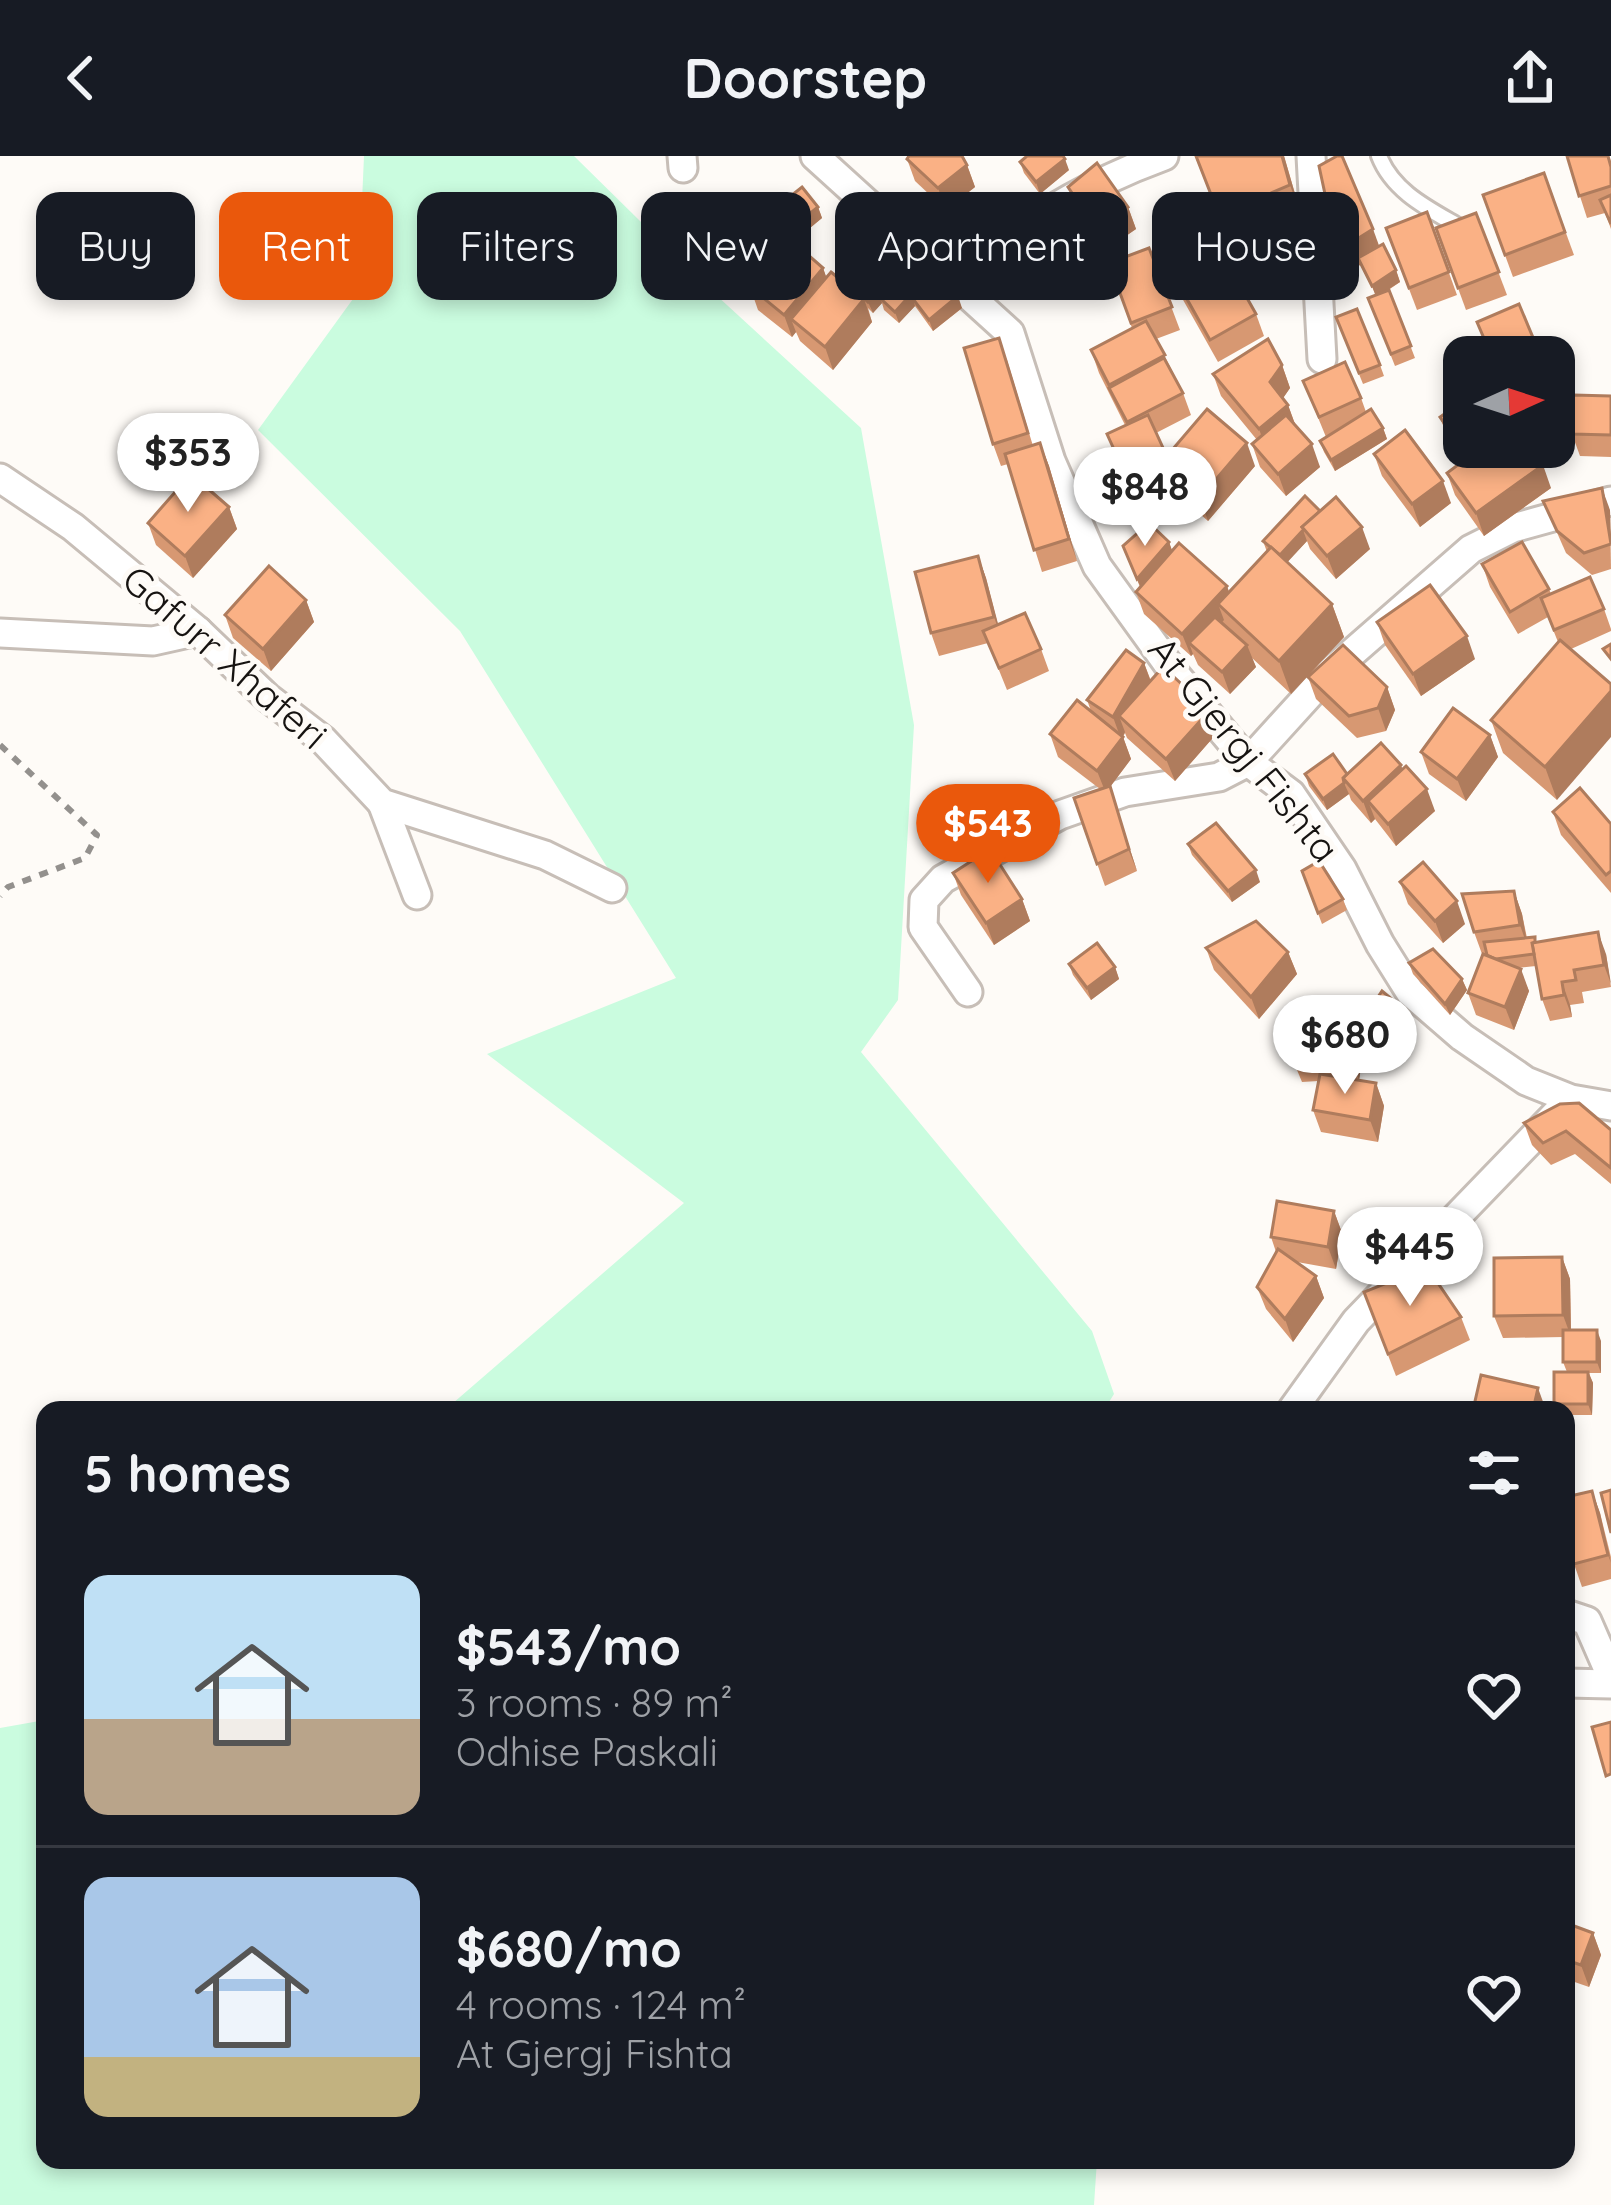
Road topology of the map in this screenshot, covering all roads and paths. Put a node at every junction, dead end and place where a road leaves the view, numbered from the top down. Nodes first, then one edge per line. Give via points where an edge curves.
1 (814, 156) edge
2 (1164, 156) edge
3 (1311, 156) edge
4 (1378, 156) edge
5 (854, 192) edge
6 (1080, 192) edge
7 (1460, 227) edge
8 (974, 300) edge
9 (1322, 359) dead end
10 (0, 478) edge
11 (1611, 501) edge
12 (198, 631) junction
13 (0, 633) edge
14 (0, 745) edge
15 (1248, 762) junction
16 (382, 803) junction
17 (612, 888) dead end
18 (417, 895) dead end
19 (0, 896) edge
20 (968, 992) dead end
21 (1571, 1099) junction
22 (1611, 1106) edge
23 (1298, 1401) edge
24 (1575, 1617) edge
25 (1611, 1680) edge
26 (1575, 1682) edge

1 - 5 street, At Gjergj Fishta
2 - 6 street
3 - 9 street
4 - 7 lane via 1412,199
8 - 15 street, At Gjergj Fishta via 1010,332 1051,460 1097,566
10 - 12 street, Gafurr Xhaferi
11 - 15 street via 1513,528 1471,549 1329,673
12 - 13 street via 153,641
12 - 16 street, Gafurr Xhaferi
14 - 19 path via 97,835 85,858
15 - 20 street via 1219,777 1126,792 1060,815 943,879 924,900 923,927
15 - 21 street, At Gjergj Fishta via 1291,794 1411,992 1526,1081
16 - 17 street, Gafurr Xhaferi via 545,855
16 - 18 street, Gafurr Xhaferi
21 - 22 street, At Gjergj Fishta
21 - 23 street via 1356,1321
24 - 25 street via 1587,1621
25 - 26 street

